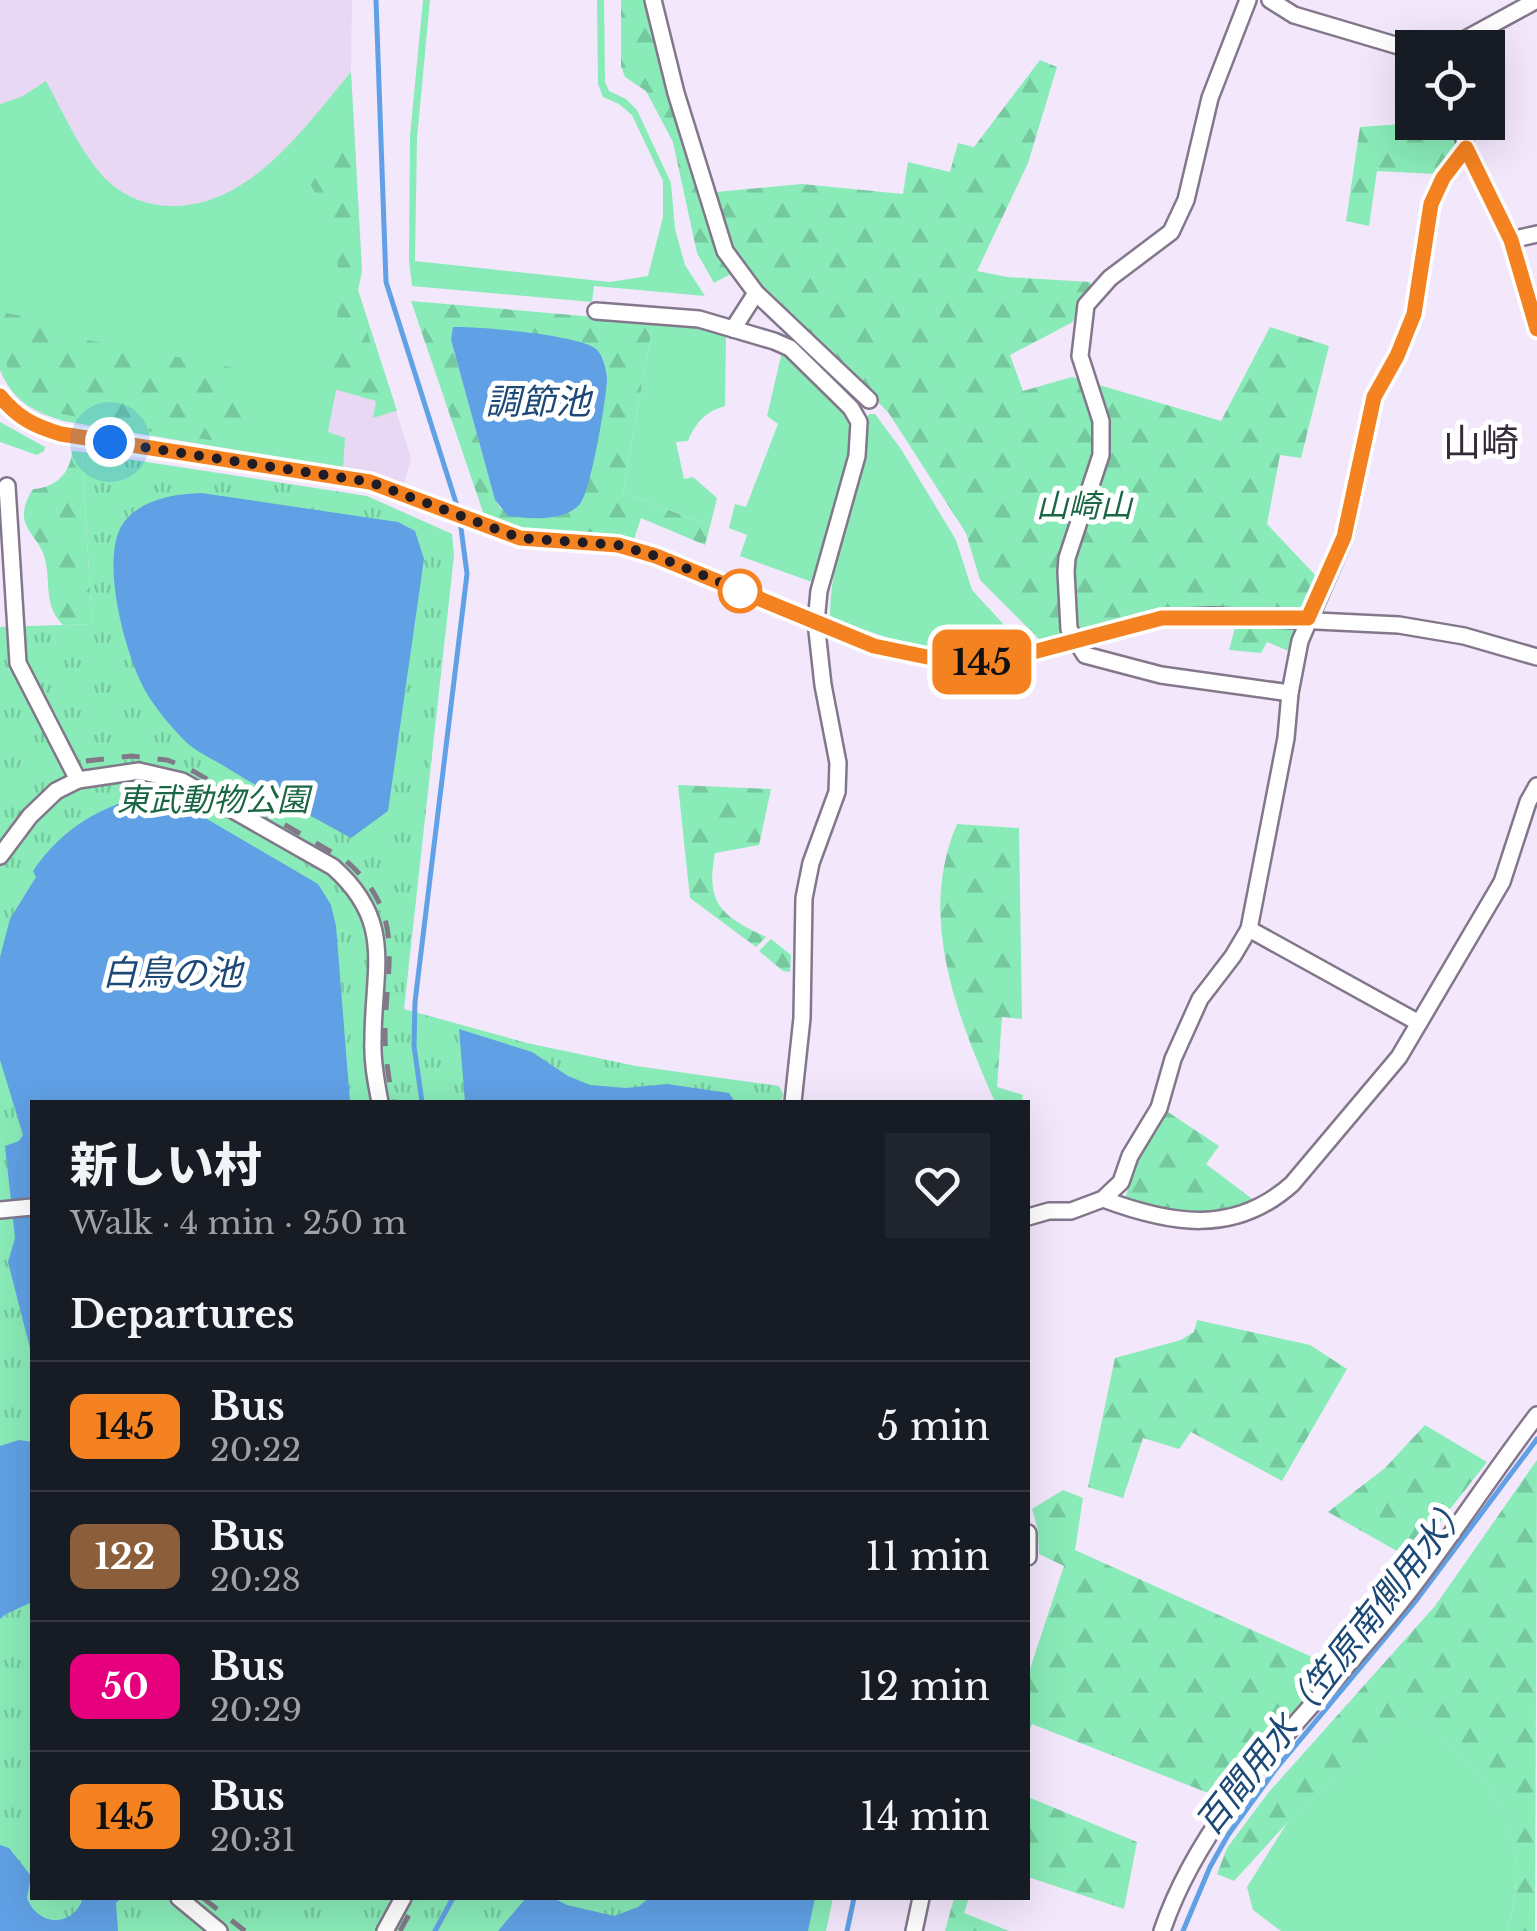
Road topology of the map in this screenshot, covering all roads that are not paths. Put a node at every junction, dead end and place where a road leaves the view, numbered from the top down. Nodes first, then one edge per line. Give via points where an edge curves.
1 (653, 0) edge
2 (1248, 0) edge
3 (1270, 0) edge
4 (1537, 0) edge
5 (1482, 30) edge
6 (1395, 45) edge
7 (1464, 140) edge
8 (1466, 148) junction
9 (1537, 234) edge
10 (1511, 240) junction
11 (756, 293) junction
12 (596, 311) dead end
13 (733, 329) junction
14 (1537, 329) edge
15 (0, 396) edge
16 (869, 400) dead end
17 (7, 486) dead end
18 (1308, 618) junction
19 (816, 622) junction
20 (1074, 642) junction
21 (1537, 657) edge
22 (1290, 693) junction
23 (78, 780) junction
24 (1537, 786) edge
25 (0, 856) edge
26 (1250, 928) junction
27 (1419, 1023) junction
28 (380, 1100) edge
29 (793, 1100) edge
30 (1104, 1200) junction
31 (30, 1207) edge
32 (0, 1210) edge
33 (1030, 1216) edge
34 (1537, 1416) edge
35 (181, 1900) edge
36 (402, 1900) edge
37 (921, 1900) edge
38 (218, 1931) edge
39 (386, 1931) edge
40 (914, 1931) edge
41 (1162, 1931) edge

1 - 11 street via 720,240
2 - 20 street via 1210,98 1186,200 1171,232 1110,278 1086,306 1080,356 1102,436 1097,473 1067,558
3 - 6 street via 1294,15
4 - 5 street
7 - 8 street
8 - 10 street
8 - 18 street via 1431,204 1414,314 1374,397 1344,537
9 - 10 street
10 - 14 street
11 - 13 street
11 - 16 street
12 - 13 street via 699,319
13 - 19 street via 790,348 859,422 857,456
15 - 19 street via 32,426 61,434 370,482 520,538 618,545
17 - 23 street via 18,663
18 - 20 street via 1162,618
18 - 21 street via 1428,629
18 - 22 street
19 - 20 street via 897,652 974,662
19 - 29 street via 838,763 836,792 804,898
20 - 22 street via 1085,655 1161,675
22 - 26 street
23 - 25 street via 56,790
23 - 28 street via 139,771 182,781 352,884 366,904 379,948 372,1044
24 - 27 street via 1502,882
26 - 27 street
26 - 30 street via 1200,999 1172,1059 1160,1108
27 - 30 street via 1362,1104 1272,1202 1196,1223
30 - 33 street
31 - 32 street
34 - 41 street via 1406,1595 1206,1838
35 - 38 street
36 - 39 street
37 - 40 street

